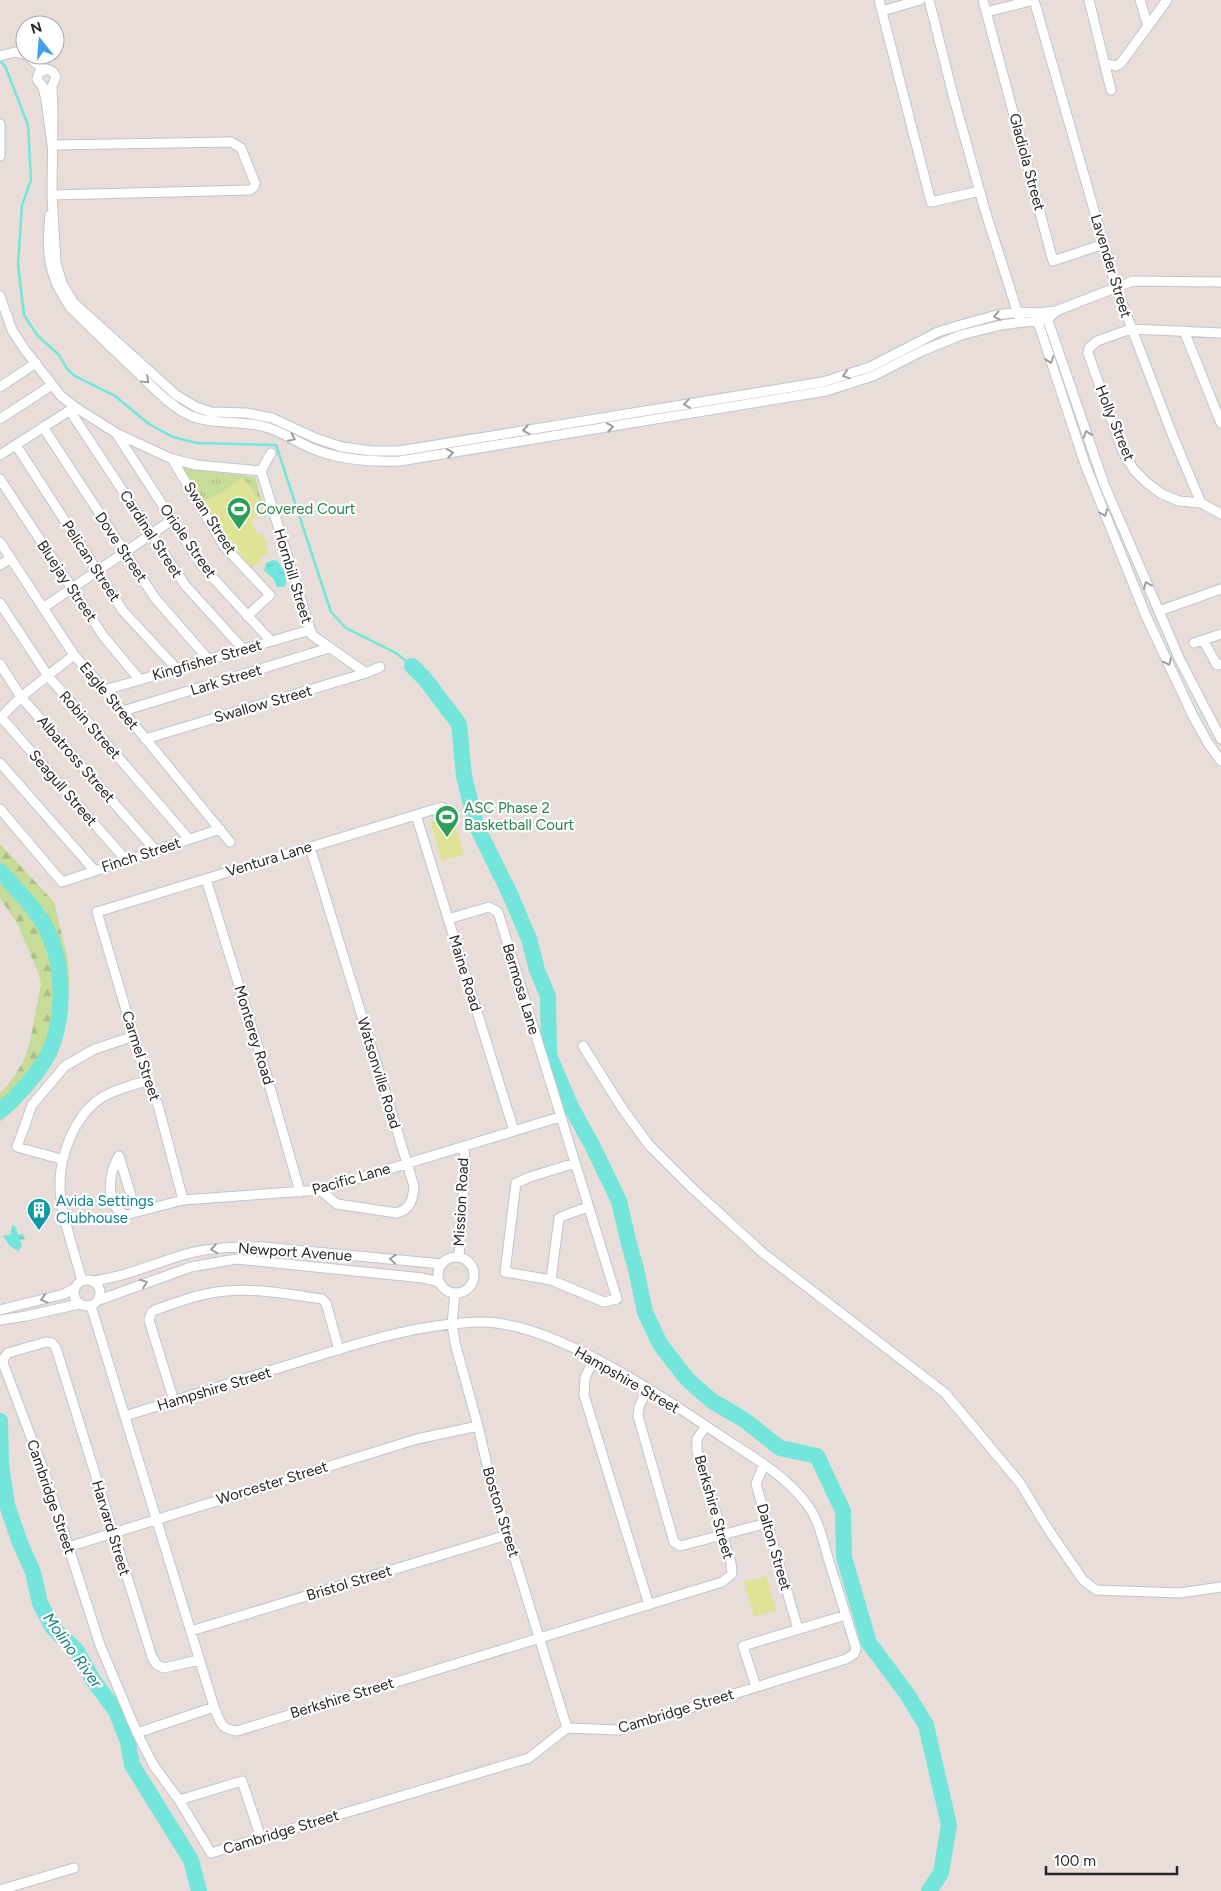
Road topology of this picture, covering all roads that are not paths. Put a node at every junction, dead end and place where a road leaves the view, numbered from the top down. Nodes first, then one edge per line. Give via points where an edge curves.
1 (879, 0) edge
2 (920, 0) edge
3 (929, 0) edge
4 (983, 0) edge
5 (1034, 0) edge
6 (1089, 0) edge
7 (1140, 0) edge
8 (1168, 0) edge
9 (882, 11) junction
10 (986, 12) junction
11 (1148, 26) junction
12 (15, 52) edge
13 (1, 56) edge
14 (1104, 63) junction
15 (38, 65) edge
16 (44, 70) junction
17 (47, 86) junction
18 (1111, 90) dead end
19 (0, 124) edge
20 (52, 145) junction
21 (0, 156) edge
22 (980, 191) junction
23 (52, 195) junction
24 (1104, 244) junction
25 (1221, 282) edge
26 (1116, 287) junction
27 (0, 296) edge
28 (1, 306) edge
29 (1047, 316) junction
30 (1019, 317) junction
31 (1036, 317) junction
32 (1131, 329) junction
33 (1184, 331) junction
34 (1221, 332) edge
35 (36, 363) junction
36 (52, 385) junction
37 (0, 387) edge
38 (73, 409) junction
39 (0, 420) edge
40 (1221, 423) edge
41 (43, 428) junction
42 (116, 432) junction
43 (16, 445) junction
44 (271, 454) dead end
45 (0, 455) edge
46 (172, 459) junction
47 (261, 471) junction
48 (0, 479) edge
49 (1201, 503) junction
50 (1221, 514) edge
51 (172, 520) junction
52 (150, 534) junction
53 (0, 542) edge
54 (124, 553) junction
55 (11, 558) junction
56 (0, 565) edge
57 (96, 571) junction
58 (71, 588) junction
59 (1221, 589) edge
60 (0, 604) edge
61 (43, 608) junction
62 (1158, 611) junction
63 (247, 616) junction
64 (310, 630) junction
65 (1221, 634) edge
66 (1203, 640) junction
67 (271, 641) junction
68 (1194, 643) dead end
69 (329, 648) junction
70 (243, 649) junction
71 (74, 655) junction
72 (208, 660) junction
73 (0, 664) edge
74 (1221, 664) edge
75 (380, 666) dead end
76 (177, 669) junction
77 (366, 673) junction
78 (48, 676) junction
79 (140, 680) junction
80 (105, 690) junction
81 (21, 697) junction
82 (123, 711) junction
83 (0, 717) edge
84 (145, 739) junction
85 (1221, 739) edge
86 (1221, 761) edge
87 (0, 764) edge
88 (442, 807) dead end
89 (0, 809) edge
90 (416, 815) junction
91 (220, 829) junction
92 (190, 839) junction
93 (230, 842) dead end
94 (310, 847) junction
95 (156, 851) junction
96 (126, 860) junction
97 (95, 871) junction
98 (206, 879) junction
99 (97, 912) joint
100 (448, 919) junction
101 (134, 1036) junction
102 (583, 1046) dead end
103 (147, 1081) junction
104 (560, 1117) junction
105 (514, 1131) junction
106 (464, 1146) junction
107 (61, 1159) junction
108 (407, 1163) junction
109 (575, 1163) junction
110 (320, 1190) junction
111 (300, 1192) junction
112 (183, 1200) junction
113 (588, 1207) junction
114 (136, 1212) junction
115 (459, 1257) junction
116 (442, 1264) junction
117 (550, 1280) junction
118 (82, 1281) junction
119 (93, 1281) junction
120 (439, 1282) junction
121 (75, 1288) junction
122 (455, 1293) junction
123 (95, 1303) junction
124 (79, 1304) junction
125 (0, 1310) edge
126 (0, 1320) edge
127 (452, 1324) junction
128 (56, 1348) joint
129 (339, 1350) junction
130 (594, 1358) junction
131 (646, 1389) junction
132 (174, 1401) junction
133 (125, 1416) junction
134 (478, 1426) junction
135 (706, 1426) junction
136 (764, 1464) junction
137 (156, 1519) junction
138 (767, 1523) junction
139 (113, 1533) junction
140 (508, 1535) junction
141 (722, 1535) junction
142 (68, 1547) junction
143 (1221, 1587) edge
144 (649, 1605) junction
145 (846, 1615) junction
146 (798, 1629) junction
147 (191, 1632) junction
148 (540, 1638) junction
149 (854, 1654) joint
150 (199, 1660) junction
151 (756, 1687) junction
152 (214, 1707) junction
153 (567, 1728) junction
154 (137, 1733) junction
155 (179, 1800) junction
156 (261, 1838) junction
157 (74, 1868) dead end
158 (0, 1890) edge

1 - 9 street
2 - 9 street
3 - 22 street
4 - 10 street, Gladiola Street
5 - 10 street
5 - 24 street, Lavender Street
6 - 14 street
7 - 11 street
8 - 11 street
9 - 22 street via 931,202
10 - 24 street, Gladiola Street via 1053,261
11 - 14 street via 1121,63 1116,66
12 - 13 street
14 - 18 street
15 - 16 street
16 - 17 street via 37,80
16 - 17 street via 55,74 56,80
17 - 20 street
19 - 21 street
20 - 23 street
20 - 23 street via 231,142 241,148 255,183 250,190
22 - 30 street
23 - 30 street via 47,241 50,266 60,294 159,393 185,412 210,422 256,424 340,458 371,462 400,462 826,391 873,376 961,335
24 - 26 street, Lavender Street
25 - 26 street via 1133,281
26 - 29 street
26 - 32 street, Lavender Street
27 - 28 street
28 - 35 street via 12,330
29 - 31 street
62 -> 29 street via 1104,484
30 - 31 street
31 -> 86 street via 1085,464 1142,607 1193,716
32 - 33 street
32 - 49 street, Lavender Street
32 - 49 street, Holly Street via 1097,341 1088,353 1124,452 1134,470 1162,494 1179,501
33 - 34 street
33 - 40 street
35 - 36 street
35 - 37 street
36 - 38 street
36 - 39 street
38 - 41 street
38 - 42 street
38 - 52 street, Cardinal Street
41 - 43 street
41 - 54 street, Dove Street
42 - 46 street
42 - 51 street, Oriole Street
43 - 45 street
43 - 57 street, Pelican Street
44 - 47 street
46 - 47 street via 197,465
46 - 63 street, Swan Street via 224,546 270,595
47 - 64 street, Hornbill Street
48 - 58 street, Bluejay Street
49 - 50 street
51 - 52 street
51 - 63 street, Oriole Street via 202,566
52 - 54 street
52 - 70 street, Cardinal Street via 185,585
53 - 55 street, Eagle Street
54 - 57 street
54 - 72 street, Dove Street via 159,604
55 - 56 street
55 - 61 street, Eagle Street
57 - 58 street
57 - 76 street, Pelican Street via 123,610
58 - 61 street
58 - 79 street, Bluejay Street via 104,637
59 - 62 street
60 - 78 street, Robin Street
61 - 71 street, Eagle Street
62 - 85 street
63 - 67 street, Oriole Street
64 - 67 street, Kingfisher Street
64 - 69 street, Hornbill Street
65 - 66 street
66 - 68 street
66 - 74 street via 1217,665
67 - 70 street, Kingfisher Street
69 - 77 street, Hornbill Street
69 - 82 street, Lark Street
70 - 72 street, Kingfisher Street
71 - 78 street
71 - 80 street, Eagle Street
72 - 76 street, Kingfisher Street
73 - 81 street, Albatross Street
75 - 77 street, Swallow Street
76 - 79 street, Kingfisher Street
77 - 84 street, Swallow Street
78 - 81 street
78 - 92 street, Robin Street
79 - 80 street, Kingfisher Street
80 - 82 street, Eagle Street
81 - 83 street
81 - 95 street, Albatross Street
82 - 84 street, Eagle Street
83 - 96 street, Seagull Street
84 - 91 street, Eagle Street
87 - 97 street
88 - 90 street, Ventura Lane
89 - 97 street, Finch Street via 62,882
90 - 94 street, Ventura Lane
90 - 100 street, Maine Road
91 - 92 street, Finch Street
91 - 93 street, Eagle Street
92 - 95 street, Finch Street
94 - 98 street, Ventura Lane
94 - 108 street, Watsonville Road
95 - 96 street, Finch Street
96 - 97 street, Finch Street
98 - 99 street, Ventura Lane
98 - 111 street, Monterey Road
99 - 101 street, Carmel Street
100 - 104 street, Bermosa Lane via 489,907 498,912
100 - 105 street, Maine Road
101 - 103 street, Carmel Street
101 - 107 street via 95,1049 65,1066 32,1105 17,1147
102 - 143 street via 649,1145 693,1189 763,1253 945,1393 1020,1483 1083,1580 1096,1590 1180,1593
103 - 107 street via 101,1098 77,1122
103 - 112 street, Carmel Street via 158,1105
104 - 105 street, Pacific Lane
104 - 109 street, Bermosa Lane
105 - 106 street, Pacific Lane
106 - 108 street, Pacific Lane
106 - 115 street, Mission Road
107 - 118 street via 62,1203
108 - 110 street, Pacific Lane
108 - 110 street, Watsonville Road via 414,1186 413,1198 404,1211 397,1213 337,1204
109 - 113 street, Bermosa Lane
109 - 117 street via 516,1184 505,1272
110 - 111 street, Pacific Lane
111 - 112 street, Pacific Lane
112 - 114 street, Pacific Lane
113 - 117 street via 559,1218
113 - 117 street, Bermosa Lane via 617,1299 604,1302
114 - 114 street via 126,1215 113,1202 110,1185 112,1167 119,1156
115 - 116 street via 449,1258
115 - 122 street via 470,1263 475,1274 467,1290
116 -> 119 street, Newport Avenue via 264,1247 214,1248 110,1279
116 - 120 street
118 - 119 street
118 - 121 street
119 - 123 street via 100,1292
120 - 122 street via 446,1290
123 -> 120 street, Newport Avenue via 191,1266 236,1259
121 - 124 street via 74,1297
121 -> 125 street via 64,1294
122 - 127 street, Boston Street
123 - 124 street
123 - 133 street, Berkshire Street
124 - 126 street
127 - 129 street, Hampshire Street via 418,1328
127 - 130 street, Hampshire Street via 482,1322 517,1327
127 - 134 street, Boston Street
128 - 139 street, Harvard Street
128 - 142 street, Cambridge Street via 46,1342 8,1353 3,1363 46,1477
129 - 132 street, Hampshire Street
129 - 132 street via 326,1303 322,1299 243,1290 193,1297 156,1310 149,1320
130 - 131 street, Hampshire Street
130 - 144 street via 585,1378 584,1394
131 - 135 street, Hampshire Street
131 - 141 street via 638,1416 674,1542 680,1546
132 - 133 street, Hampshire Street
133 - 137 street, Berkshire Street
134 - 137 street, Worcester Street via 417,1439
134 - 140 street, Boston Street
135 - 136 street, Hampshire Street
135 - 141 street, Berkshire Street via 697,1439 697,1451
136 - 138 street, Dalton Street via 756,1484
136 - 145 street, Hampshire Street via 790,1484 808,1504
137 - 139 street, Worcester Street
137 - 147 street, Berkshire Street
138 - 141 street
138 - 146 street, Dalton Street
139 - 142 street, Worcester Street
139 - 150 street, Harvard Street via 157,1665 164,1668
140 - 147 street, Bristol Street
140 - 148 street, Boston Street
141 - 144 street, Berkshire Street via 732,1574 722,1582
142 - 154 street, Cambridge Street via 100,1644
144 - 148 street, Berkshire Street
145 - 146 street
145 - 149 street, Hampshire Street via 856,1648
146 - 151 street via 743,1646
147 - 150 street, Berkshire Street
148 - 152 street, Berkshire Street via 237,1731 228,1730 220,1723
148 - 153 street, Boston Street
149 - 151 street, Cambridge Street
150 - 152 street, Berkshire Street
151 - 153 street, Cambridge Street via 619,1730
152 - 154 street
153 - 156 street, Cambridge Street via 529,1758
154 - 155 street, Cambridge Street via 154,1766
155 - 156 street, Cambridge Street via 211,1853
155 - 156 street via 242,1781
157 - 158 street

